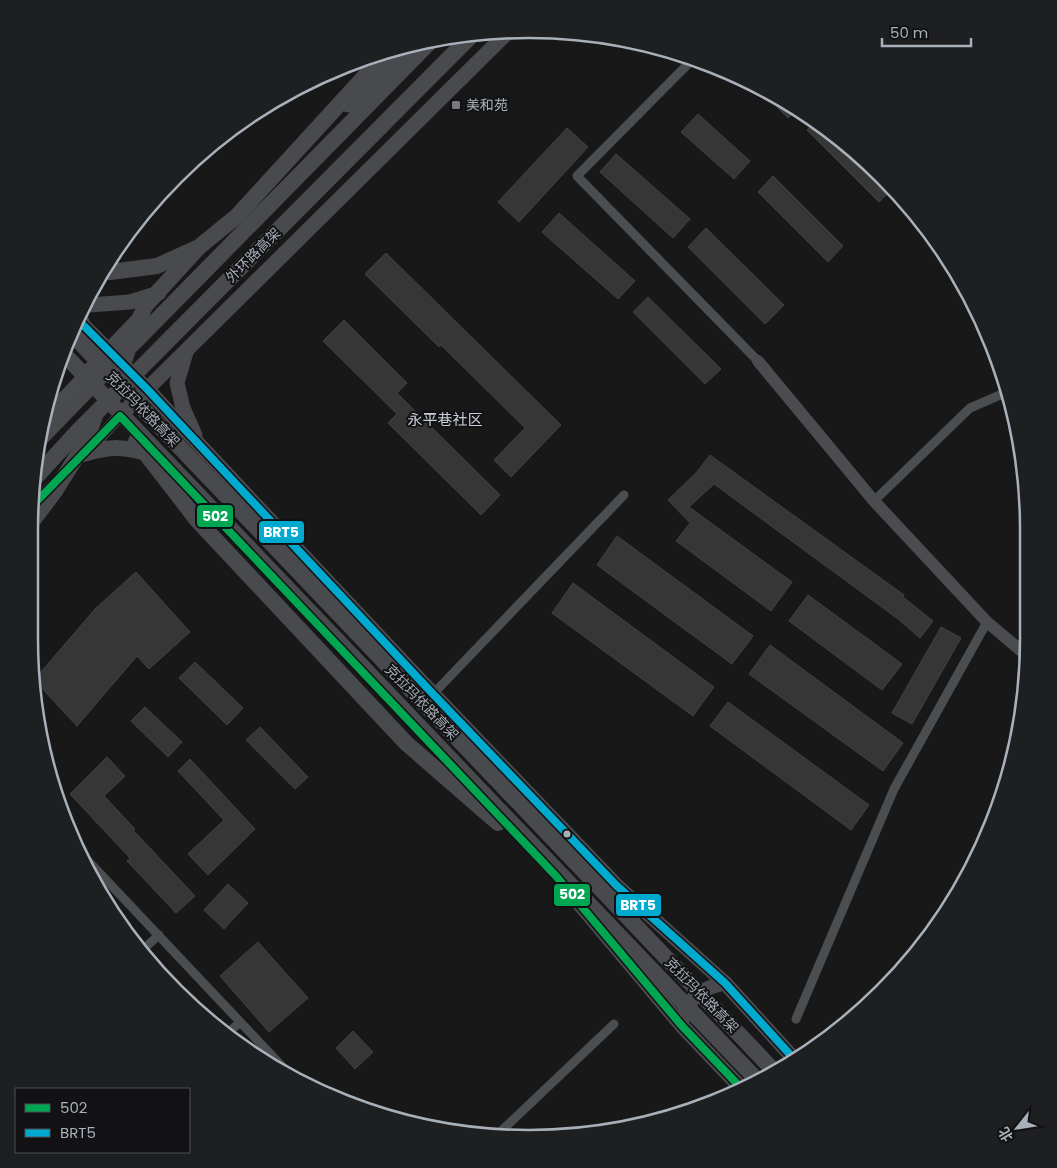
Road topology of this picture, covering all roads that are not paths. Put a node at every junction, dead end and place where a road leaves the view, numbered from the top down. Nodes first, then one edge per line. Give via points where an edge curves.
1 (501, 39) edge
2 (465, 42) edge
3 (423, 49) edge
4 (398, 55) edge
5 (378, 62) edge
6 (687, 64) edge
7 (199, 248) junction
8 (110, 272) edge
9 (168, 290) junction
10 (91, 305) edge
11 (82, 324) edge
12 (82, 324) edge
13 (76, 338) edge
14 (109, 350) junction
15 (186, 351) junction
16 (68, 360) edge
17 (68, 360) edge
18 (758, 361) joint
19 (83, 377) junction
20 (148, 389) junction
21 (1001, 395) edge
22 (52, 409) edge
23 (120, 416) junction
24 (47, 432) edge
25 (200, 445) junction
26 (83, 454) junction
27 (158, 456) junction
28 (41, 471) edge
29 (624, 495) dead end
30 (39, 499) edge
31 (874, 501) junction
32 (38, 513) edge
33 (987, 622) junction
34 (1019, 649) edge
35 (433, 694) junction
36 (92, 865) edge
37 (611, 928) junction
38 (159, 935) junction
39 (146, 947) edge
40 (725, 983) junction
41 (796, 1019) dead end
42 (240, 1022) junction
43 (614, 1024) dead end
44 (682, 1026) junction
45 (231, 1030) edge
46 (790, 1055) edge
47 (277, 1061) edge
48 (770, 1067) edge
49 (753, 1076) edge
50 (737, 1084) edge
51 (503, 1129) edge

1 - 15 main road
2 - 28 highway, 外环路高架, bridge
3 - 24 highway, 外环路高架, bridge
4 - 9 main road
5 - 7 highway via 237,216
6 - 18 street via 577,176
7 - 8 highway via 157,266
7 - 37 highway, bridge via 145,306 121,371 122,411 138,445 197,520 406,743 482,808
9 - 10 main road via 130,302
9 - 14 main road
11 - 14 main road
12 - 32 highway, bridge via 89,342 97,397 94,421 85,443
13 - 48 highway, 克拉玛依路高架, bridge
14 - 19 main road
14 - 20 main road
15 - 20 main road
15 - 25 main road via 177,383
16 - 37 highway, 克拉玛依路高架, bridge
17 - 19 main road
18 - 31 street
19 - 22 street
19 - 23 main road
20 - 23 main road
20 - 25 main road
21 - 31 street via 970,408
23 - 26 street
23 - 27 main road
25 - 35 main road
26 - 27 highway via 114,447
26 - 30 street
27 - 44 main road via 556,876
29 - 35 street
31 - 33 street
33 - 34 street
33 - 41 street via 894,789
35 - 40 main road via 617,886
36 - 38 street
37 - 49 highway, 克拉玛依路高架, bridge
38 - 39 street
38 - 42 street
40 - 44 main road via 695,996 684,1013
40 - 46 main road
42 - 45 street
42 - 47 street
43 - 51 street
44 - 50 main road

